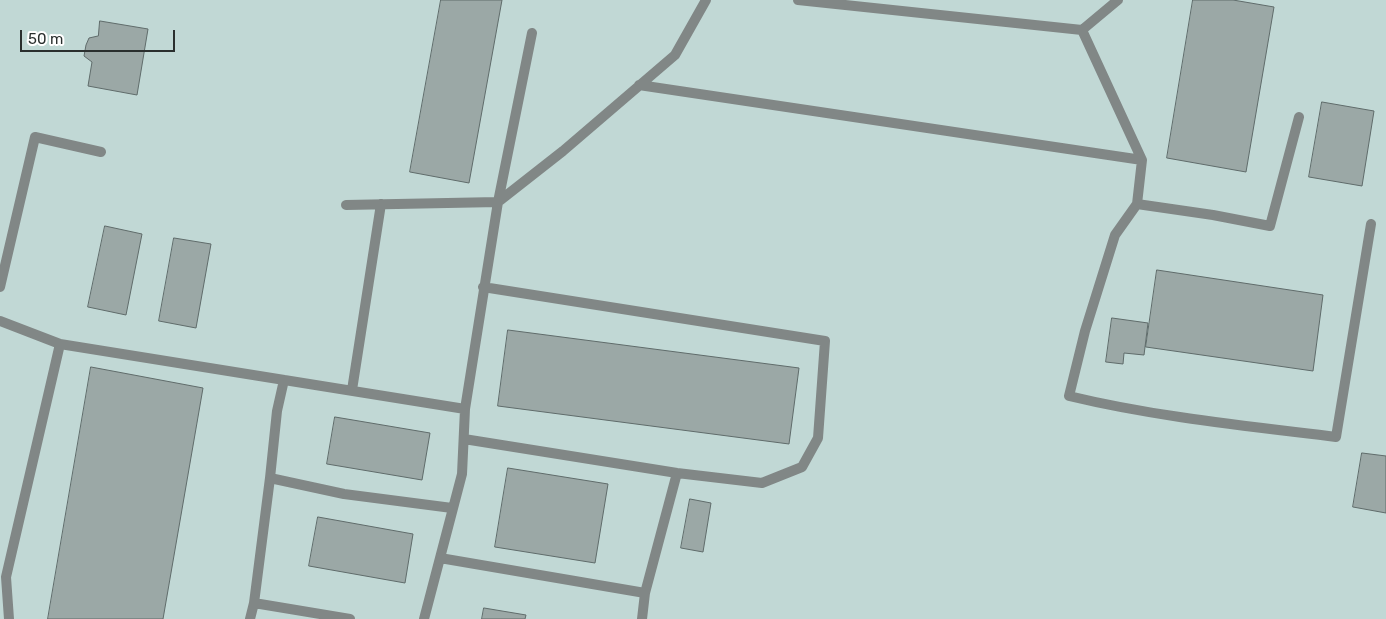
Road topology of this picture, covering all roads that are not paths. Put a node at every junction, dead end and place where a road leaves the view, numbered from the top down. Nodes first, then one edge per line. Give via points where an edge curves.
1 (706, 0) edge
2 (798, 0) edge
3 (1118, 0) edge
4 (1082, 30) junction
5 (532, 33) dead end
6 (640, 85) junction
7 (1299, 118) dead end
8 (101, 152) dead end
9 (1142, 160) junction
10 (498, 202) junction
11 (381, 204) junction
12 (1137, 204) junction
13 (346, 205) dead end
14 (1371, 224) dead end
15 (0, 287) edge
16 (483, 287) junction
17 (0, 321) edge
18 (60, 344) junction
19 (284, 380) junction
20 (352, 390) junction
21 (465, 409) junction
22 (464, 439) junction
23 (677, 473) junction
24 (270, 478) junction
25 (452, 508) junction
26 (440, 558) junction
27 (645, 593) junction
28 (254, 602) junction
29 (9, 619) edge
30 (250, 619) edge
31 (350, 619) edge
32 (424, 619) edge
33 (642, 619) edge

1 - 6 lane via 675,55
2 - 4 lane
3 - 4 lane
4 - 9 lane
5 - 10 lane
6 - 9 lane
6 - 10 lane
7 - 12 lane via 1270,226
8 - 15 lane via 36,137
9 - 12 lane
10 - 11 lane
10 - 16 lane
11 - 13 lane
11 - 20 lane
12 - 14 lane via 1115,235 1068,396 1109,406 1336,437
16 - 21 lane
16 - 23 lane via 825,341 818,438 802,467 762,483
17 - 18 lane
18 - 19 lane
18 - 29 lane via 6,577
19 - 20 lane
19 - 24 lane via 277,411
20 - 21 lane
21 - 22 lane
22 - 23 lane
22 - 25 lane via 462,474
23 - 27 lane
24 - 25 lane via 344,494
24 - 28 lane
25 - 26 lane
26 - 27 lane
26 - 32 lane
27 - 33 lane
28 - 30 lane
28 - 31 lane

